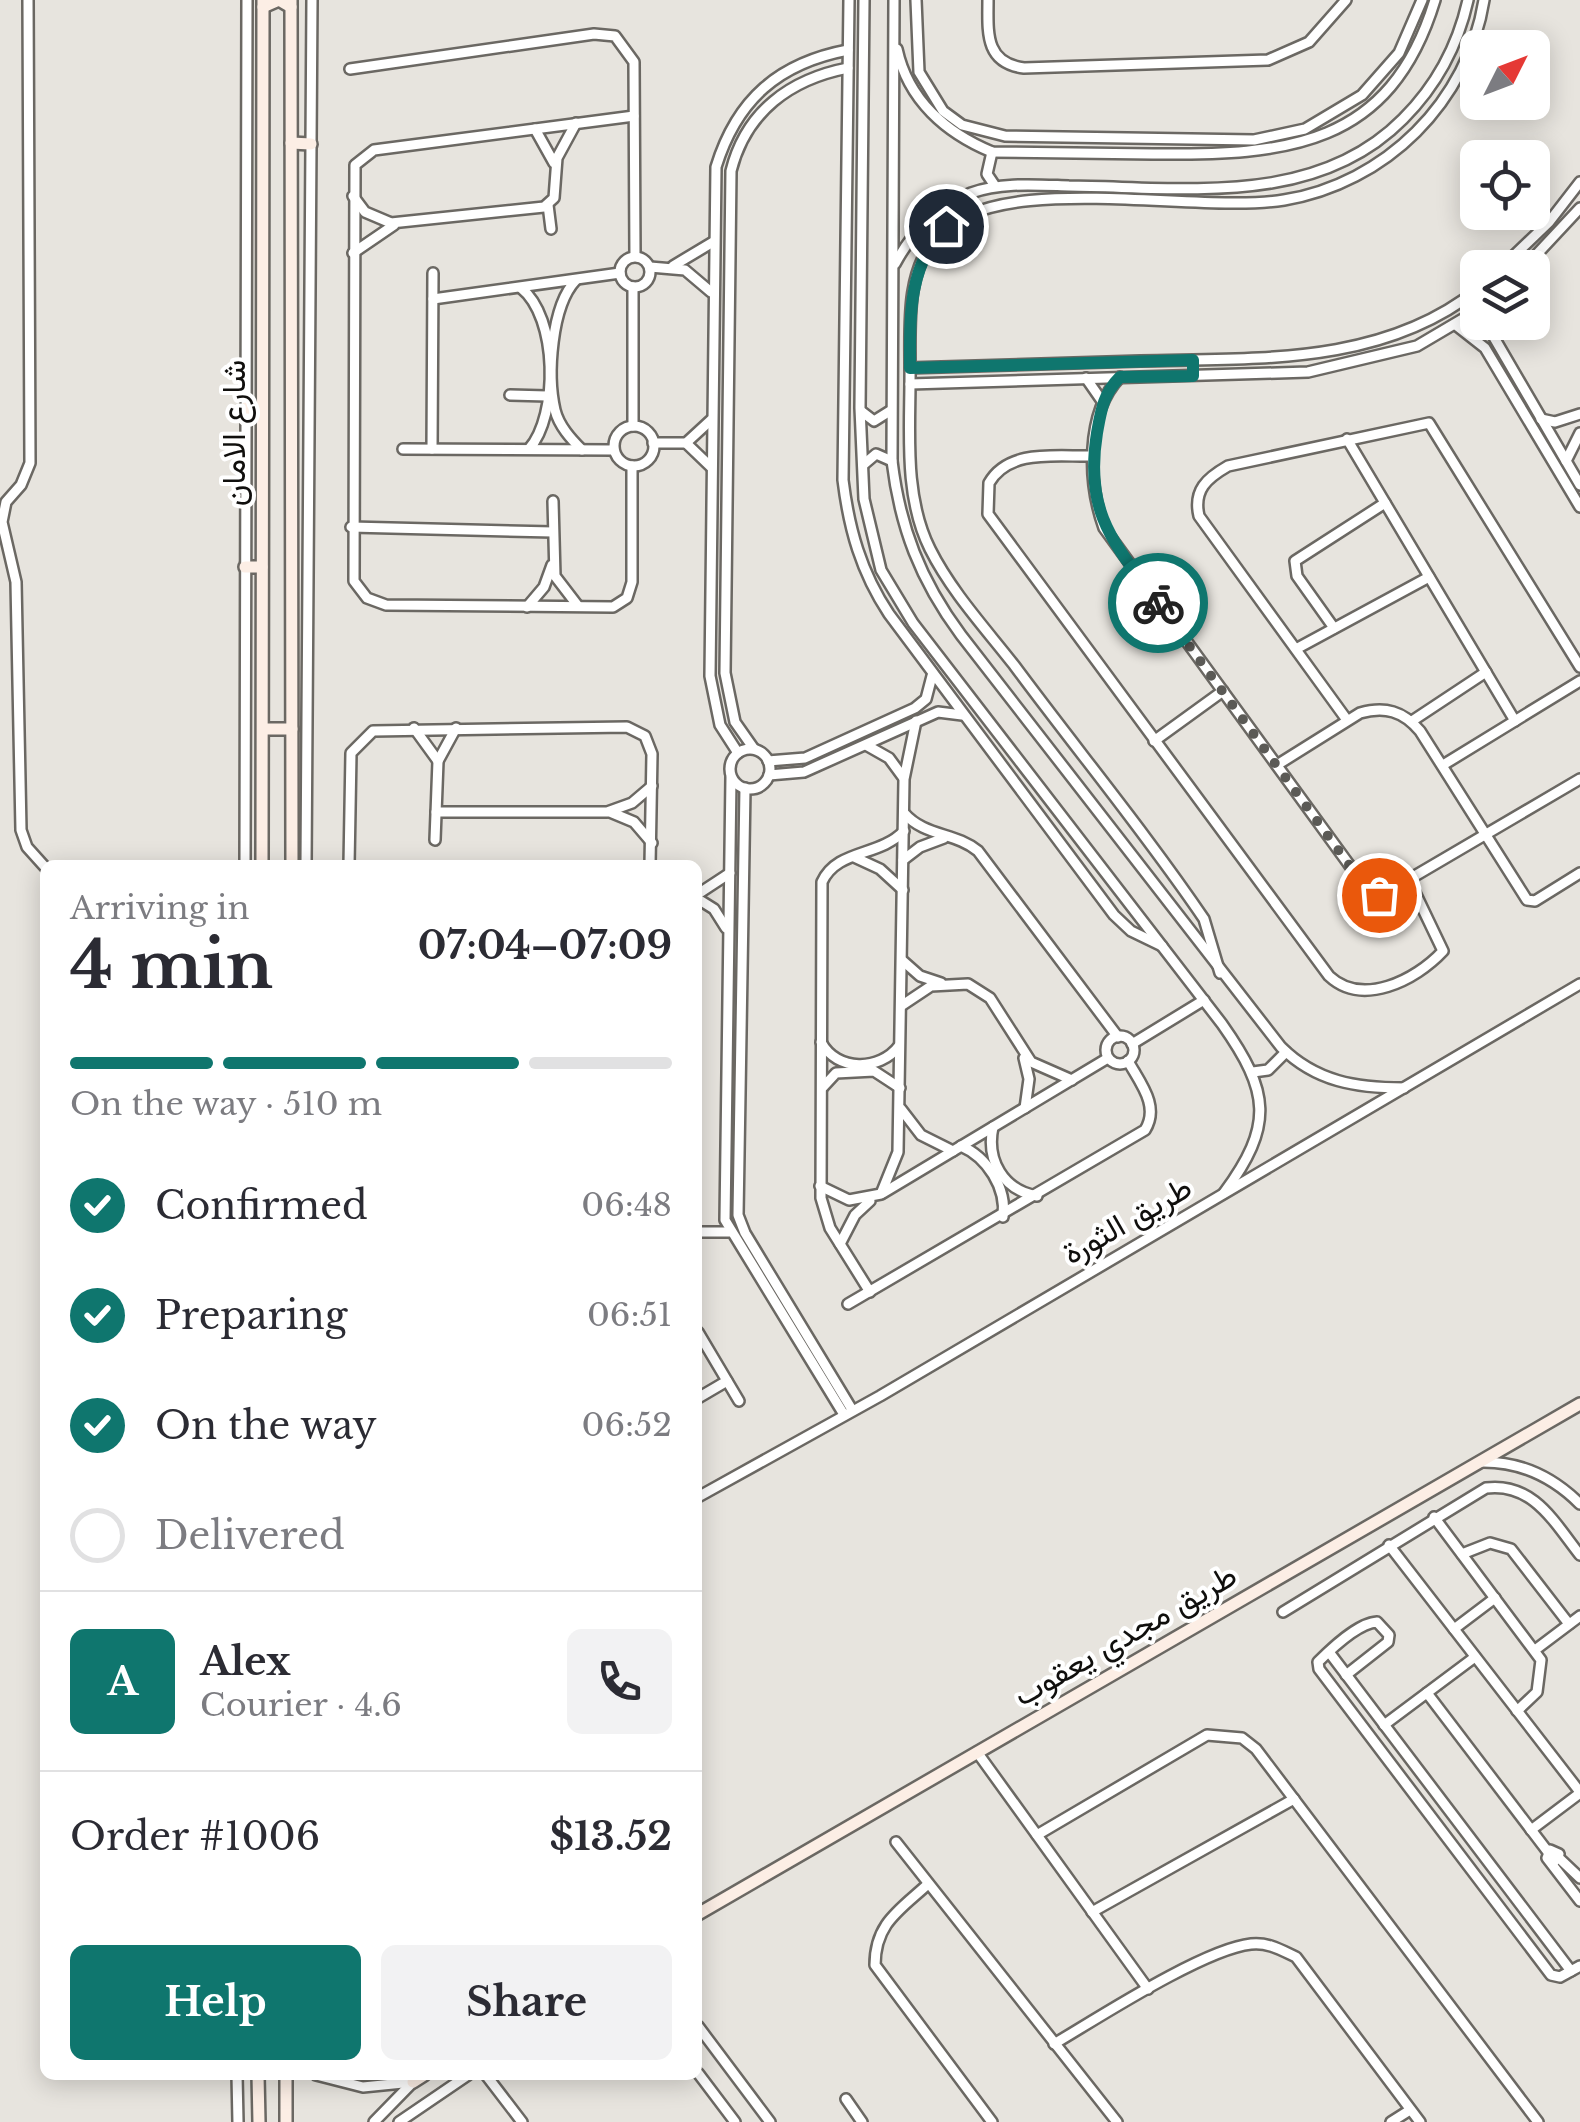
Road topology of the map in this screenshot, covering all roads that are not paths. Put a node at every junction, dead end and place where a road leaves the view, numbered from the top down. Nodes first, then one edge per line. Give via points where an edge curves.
1 (28, 0) edge
2 (246, 0) edge
3 (312, 0) edge
4 (849, 0) edge
5 (864, 0) edge
6 (894, 0) edge
7 (916, 0) edge
8 (988, 0) edge
9 (1346, 0) edge
10 (1422, 0) edge
11 (1435, 0) edge
12 (1468, 0) edge
13 (1484, 0) edge
14 (263, 3) edge
15 (292, 3) edge
16 (1466, 12) junction
17 (1482, 16) junction
18 (893, 34) junction
19 (848, 50) junction
20 (848, 68) junction
21 (350, 69) dead end
22 (634, 116) junction
23 (576, 124) junction
24 (535, 129) junction
25 (1038, 136) junction
26 (1376, 142) junction
27 (290, 143) junction
28 (311, 144) junction
29 (992, 152) junction
30 (1037, 152) junction
31 (847, 154) junction
32 (862, 155) junction
33 (1388, 156) junction
34 (556, 170) junction
35 (1580, 182) edge
36 (996, 186) junction
37 (1051, 186) junction
38 (1155, 186) junction
39 (1258, 186) junction
40 (353, 196) junction
41 (1052, 199) junction
42 (1156, 203) junction
43 (1260, 203) junction
44 (548, 205) junction
45 (1580, 208) edge
46 (401, 223) junction
47 (551, 229) dead end
48 (713, 242) junction
49 (1520, 250) edge
50 (1541, 250) edge
51 (352, 253) junction
52 (246, 256) junction
53 (261, 256) junction
54 (636, 256) junction
55 (674, 266) junction
56 (650, 267) junction
57 (893, 267) junction
58 (433, 274) dead end
59 (620, 274) junction
60 (576, 280) junction
61 (633, 287) junction
62 (521, 288) junction
63 (712, 294) junction
64 (433, 299) junction
65 (1460, 301) edge
66 (1460, 324) edge
67 (1457, 326) junction
68 (1495, 340) edge
69 (1193, 360) junction
70 (910, 368) junction
71 (1193, 376) junction
72 (1120, 377) junction
73 (1086, 378) junction
74 (910, 384) junction
75 (510, 395) dead end
76 (548, 396) junction
77 (1102, 401) junction
78 (246, 408) junction
79 (860, 408) junction
80 (261, 409) junction
81 (890, 411) junction
82 (1580, 414) edge
83 (1541, 419) junction
84 (711, 420) junction
85 (633, 426) junction
86 (1580, 434) edge
87 (1347, 439) junction
88 (686, 442) junction
89 (654, 443) junction
90 (403, 449) dead end
91 (432, 449) junction
92 (528, 450) junction
93 (582, 450) junction
94 (614, 450) junction
95 (1093, 456) junction
96 (892, 460) junction
97 (1566, 461) junction
98 (863, 465) junction
99 (632, 466) junction
100 (711, 468) junction
101 (1580, 485) edge
102 (552, 501) dead end
103 (1385, 502) junction
104 (1580, 507) edge
105 (351, 526) junction
106 (553, 532) junction
107 (552, 562) junction
108 (262, 567) junction
109 (246, 568) junction
110 (1429, 576) junction
111 (527, 607) junction
112 (580, 608) junction
113 (913, 623) junction
114 (1334, 628) junction
115 (902, 632) junction
116 (1296, 649) junction
117 (293, 661) junction
118 (308, 661) junction
119 (1580, 668) edge
120 (1486, 672) junction
121 (931, 673) junction
122 (1580, 681) edge
123 (1222, 691) junction
124 (962, 716) junction
125 (1347, 720) junction
126 (1412, 720) junction
127 (1516, 721) junction
128 (916, 722) junction
129 (414, 728) junction
130 (456, 728) junction
131 (263, 729) junction
132 (292, 729) junction
133 (1154, 741) junction
134 (866, 745) junction
135 (754, 750) junction
136 (738, 753) junction
137 (438, 761) junction
138 (768, 761) junction
139 (1443, 765) junction
140 (1276, 766) junction
141 (1025, 768) junction
142 (769, 775) junction
143 (732, 777) junction
144 (1012, 778) junction
145 (904, 779) junction
146 (1580, 779) edge
147 (652, 786) junction
148 (746, 788) junction
149 (436, 812) junction
150 (607, 812) junction
151 (904, 812) junction
152 (904, 830) junction
153 (1486, 835) junction
154 (950, 837) junction
155 (435, 840) dead end
156 (652, 848) junction
157 (852, 856) junction
158 (244, 860) edge
159 (262, 860) edge
160 (292, 860) edge
161 (306, 860) edge
162 (349, 860) edge
163 (653, 860) edge
164 (903, 860) junction
165 (40, 862) edge
166 (730, 872) junction
167 (1580, 874) edge
168 (1409, 880) junction
169 (903, 890) junction
170 (702, 893) edge
171 (702, 899) edge
172 (728, 933) junction
173 (1162, 946) junction
174 (902, 960) junction
175 (1220, 973) junction
176 (943, 983) junction
177 (1580, 984) edge
178 (1204, 1000) junction
179 (902, 1006) junction
180 (1118, 1037) junction
181 (821, 1042) junction
182 (901, 1043) junction
183 (1132, 1044) junction
184 (1021, 1050) junction
185 (1286, 1052) junction
186 (1108, 1058) junction
187 (1128, 1061) junction
188 (1253, 1072) junction
189 (1072, 1080) junction
190 (900, 1088) junction
191 (1404, 1088) junction
192 (822, 1090) junction
193 (900, 1107) junction
194 (1025, 1108) junction
195 (992, 1127) junction
196 (957, 1148) junction
197 (820, 1186) junction
198 (1224, 1192) junction
199 (881, 1194) junction
200 (1037, 1196) junction
201 (1003, 1217) junction
202 (702, 1232) edge
203 (729, 1232) junction
204 (840, 1244) junction
205 (870, 1292) junction
206 (848, 1304) dead end
207 (702, 1339) edge
208 (727, 1381) junction
209 (702, 1396) edge
210 (739, 1401) dead end
211 (1580, 1404) edge
212 (847, 1411) junction
213 (1477, 1462) junction
214 (702, 1495) edge
215 (1580, 1504) edge
216 (1434, 1517) junction
217 (1389, 1545) junction
218 (1462, 1554) junction
219 (1580, 1555) edge
220 (1496, 1598) junction
221 (1284, 1612) dead end
222 (1580, 1616) edge
223 (1569, 1624) junction
224 (1454, 1629) junction
225 (1535, 1650) junction
226 (1329, 1652) junction
227 (1475, 1657) junction
228 (1346, 1675) junction
229 (1427, 1694) junction
230 (1517, 1710) junction
231 (1384, 1725) junction
232 (977, 1752) junction
233 (1580, 1793) edge
234 (1294, 1799) junction
235 (1531, 1830) junction
236 (1037, 1836) junction
237 (896, 1842) dead end
238 (1556, 1860) junction
239 (1580, 1878) edge
240 (928, 1884) junction
241 (1580, 1900) edge
242 (702, 1911) edge
243 (1092, 1912) junction
244 (1576, 1968) edge
245 (1148, 1989) junction
246 (702, 2031) edge
247 (1054, 2044) junction
248 (702, 2078) edge
249 (237, 2080) edge
250 (258, 2080) edge
251 (286, 2080) edge
252 (334, 2080) edge
253 (408, 2080) edge
254 (417, 2080) edge
255 (461, 2080) edge
256 (490, 2080) edge
257 (846, 2100) dead end
258 (1410, 2110) junction
259 (238, 2122) edge
260 (259, 2122) edge
261 (286, 2122) edge
262 (374, 2122) edge
263 (398, 2122) edge
264 (522, 2122) edge
265 (735, 2122) edge
266 (770, 2122) edge
267 (862, 2122) edge
268 (992, 2122) edge
269 (1118, 2122) edge
270 (1391, 2122) edge
271 (1420, 2122) edge
272 (1538, 2122) edge

1 - 165 street via 30,462 2,522 16,582 21,830
2 - 52 street
3 - 28 street
4 - 19 street
5 - 32 street
6 - 18 street
7 - 25 street via 919,72 943,111 984,133
8 - 9 street via 990,48 1002,61 1024,68 1268,60 1309,42
10 - 25 street via 1380,78 1341,111 1305,129 1254,140
11 - 30 street via 1415,51 1378,99 1328,134 1297,146 1240,155
12 - 16 street
13 - 17 street
14 - 15 street
14 - 53 street, شارع الامان
15 - 27 street, شارع الامان
16 - 17 street
16 - 26 street via 1433,83
17 - 33 street via 1443,101
18 - 29 street via 907,78 926,107 950,131
18 - 57 street
19 - 20 street
19 - 48 street via 788,68 742,109 716,166
20 - 31 street
20 - 135 street via 808,78 773,100 740,144 731,170 725,673 729,706
21 - 22 street via 604,33 624,43 634,62
22 - 23 street
22 - 54 street
23 - 24 street
23 - 34 street
24 - 34 street
24 - 40 street via 368,152 353,170
25 - 30 street
26 - 33 street
26 - 39 street via 1316,174
27 - 28 street
27 - 117 street, شارع الامان
28 - 118 street
29 - 30 street
29 - 36 street via 986,166
31 - 32 street
31 - 115 street via 843,480 866,577
32 - 79 street
33 - 43 street via 1337,185
34 - 44 street via 556,194
35 - 49 street
36 - 37 street
36 - 57 street via 934,214
37 - 38 street
37 - 41 street
38 - 39 street
38 - 42 street
39 - 43 street
40 - 46 street via 373,217
40 - 51 street
41 - 42 street
41 - 70 street via 988,205 959,217 936,238 915,280
42 - 43 street
44 - 46 street
44 - 47 street
45 - 50 street
46 - 51 street
48 - 55 street
48 - 63 street
51 - 105 street
52 - 53 street
52 - 78 street
53 - 80 street, شارع الامان
54 - 56 street
54 - 59 street via 622,263
55 - 56 street
55 - 63 street
56 - 61 street via 648,280
57 - 81 street
58 - 64 street
59 - 60 street
59 - 61 street
60 - 62 street
60 - 93 street via 556,312 554,408
61 - 85 street
62 - 64 street
62 - 76 street via 544,314
63 - 84 street
64 - 91 street
65 - 69 street via 1430,322 1378,341 1276,358
66 - 67 street
67 - 71 street via 1403,351 1328,368
67 - 104 street via 1485,348
68 - 83 street
69 - 70 street
69 - 71 street
70 - 74 street
71 - 72 street
72 - 73 street
72 - 77 street
73 - 74 street
73 - 77 street
74 - 175 street via 913,494 931,550 1204,918
75 - 76 street
76 - 92 street via 542,430
77 - 95 street
78 - 80 street
78 - 109 street
79 - 81 street via 874,421
79 - 98 street
80 - 108 street, شارع الامان
81 - 96 street
82 - 83 street
83 - 97 street
84 - 88 street
84 - 100 street
85 - 89 street
85 - 94 street via 620,432
86 - 97 street
87 - 103 street
87 - 116 street via 1242,460 1215,473 1198,495 1201,521
87 - 119 street via 1432,425
88 - 89 street
88 - 100 street
89 - 99 street via 651,457
90 - 91 street
91 - 92 street
92 - 93 street
93 - 94 street
94 - 99 street
95 - 123 street via 1098,510 1113,545
95 - 133 street via 1007,463 988,483 988,514
96 - 98 street via 876,454
96 - 175 street via 907,540 939,606
97 - 101 street
98 - 113 street via 881,570
99 - 112 street via 631,590 614,608
100 - 136 street via 711,693
102 - 106 street
103 - 110 street
103 - 114 street via 1295,560 1297,576
105 - 106 street
105 - 111 street via 354,581 376,603
106 - 107 street
107 - 111 street via 544,587
107 - 112 street via 560,588
108 - 109 street
108 - 131 street, شارع الامان
109 - 158 street
110 - 114 street
110 - 120 street
111 - 112 street
113 - 115 street
113 - 141 street
114 - 116 street
115 - 121 street
116 - 125 street
117 - 118 street
117 - 132 street, شارع الامان
118 - 161 street
120 - 126 street
120 - 127 street
121 - 124 street
121 - 138 street via 930,691 915,708 805,758
122 - 127 street
123 - 133 street
123 - 140 street
124 - 128 street via 947,711
124 - 144 street
125 - 126 street via 1373,709
125 - 140 street
126 - 139 street
127 - 139 street
128 - 134 street
128 - 145 street
129 - 130 street
129 - 137 street
129 - 162 street via 373,730 351,753
130 - 137 street
130 - 147 street via 628,726 650,744
131 - 132 street
131 - 159 street, شارع الامان
132 - 160 street, شارع الامان
133 - 168 street via 1344,988 1382,989 1443,951
134 - 142 street via 804,772
134 - 145 street via 889,758
135 - 136 street
135 - 138 street
136 - 143 street
137 - 149 street
138 - 142 street
139 - 153 street
140 - 168 street via 1369,892 1384,894
141 - 144 street
141 - 173 street
142 - 148 street via 760,786
143 - 148 street
143 - 166 street
144 - 173 street via 1122,924
145 - 151 street
146 - 153 street
147 - 150 street
147 - 156 street
148 - 212 street via 738,1215
149 - 150 street
149 - 155 street
150 - 156 street via 634,822
151 - 152 street
151 - 154 street via 920,828
152 - 157 street via 881,849
152 - 164 street
153 - 167 street via 1527,900
153 - 168 street
154 - 164 street
154 - 180 street via 978,851
156 - 163 street
157 - 169 street via 880,868
157 - 181 street via 830,868 822,882
164 - 169 street
166 - 170 street
166 - 172 street
169 - 174 street
171 - 172 street
172 - 203 street
173 - 178 street
174 - 176 street via 920,976
174 - 179 street
175 - 185 street
176 - 179 street via 920,990
176 - 184 street via 968,984 990,998
177 - 191 street, طريق الثورة
178 - 183 street
178 - 188 street
179 - 182 street
180 - 183 street
180 - 186 street via 1108,1043
181 - 182 street via 844,1063 874,1064
181 - 192 street
182 - 190 street
183 - 187 street
184 - 189 street via 1043,1071
184 - 194 street via 1029,1079
185 - 188 street via 1268,1070
185 - 191 street via 1348,1085
186 - 187 street
186 - 189 street
187 - 200 street via 1150,1103 1145,1130
188 - 198 street via 1262,1128
189 - 194 street
190 - 192 street via 882,1074 844,1072
190 - 193 street
191 - 198 street, طريق الثورة
192 - 197 street
193 - 196 street via 921,1136
193 - 199 street via 898,1152
194 - 195 street
195 - 196 street
195 - 200 street via 992,1159 1006,1182
196 - 199 street
196 - 201 street via 980,1158 1000,1188
197 - 199 street via 850,1200
197 - 204 street
198 - 212 street, طريق الثورة
199 - 204 street via 855,1215
200 - 201 street
201 - 205 street
202 - 203 street
203 - 212 street
204 - 205 street
205 - 206 street
207 - 208 street
208 - 209 street
208 - 210 street
211 - 213 street, طريق مجدي يعقوب
212 - 214 street, طريق الثورة
213 - 215 street via 1538,1472
213 - 232 street, طريق مجدي يعقوب
216 - 217 street
216 - 218 street
216 - 219 street via 1477,1491 1514,1489 1538,1502
217 - 221 street
217 - 224 street
218 - 220 street
218 - 223 street via 1490,1543 1511,1548
220 - 224 street
220 - 225 street
222 - 223 street
223 - 225 street
224 - 227 street
225 - 230 street via 1542,1682
226 - 228 street
226 - 228 street via 1371,1621 1389,1635
226 - 244 street via 1318,1666 1551,1974 1558,1978
227 - 229 street
227 - 230 street
228 - 231 street
229 - 231 street
229 - 235 street
230 - 233 street
231 - 244 street
232 - 236 street
232 - 242 street, طريق مجدي يعقوب
233 - 235 street
234 - 236 street via 1242,1738 1208,1735
234 - 243 street
234 - 272 street
235 - 238 street via 1548,1860
236 - 243 street
237 - 240 street
238 - 239 street
238 - 241 street
240 - 247 street
240 - 268 street via 875,1940 875,1965
243 - 245 street
245 - 247 street
245 - 258 street via 1251,1944 1274,1946 1296,1958
246 - 266 street
247 - 269 street
248 - 265 street
249 - 259 street
250 - 260 street
251 - 261 street
252 - 253 street via 363,2088
254 - 262 street
255 - 263 street
256 - 264 street
257 - 267 street
258 - 270 street
258 - 271 street

